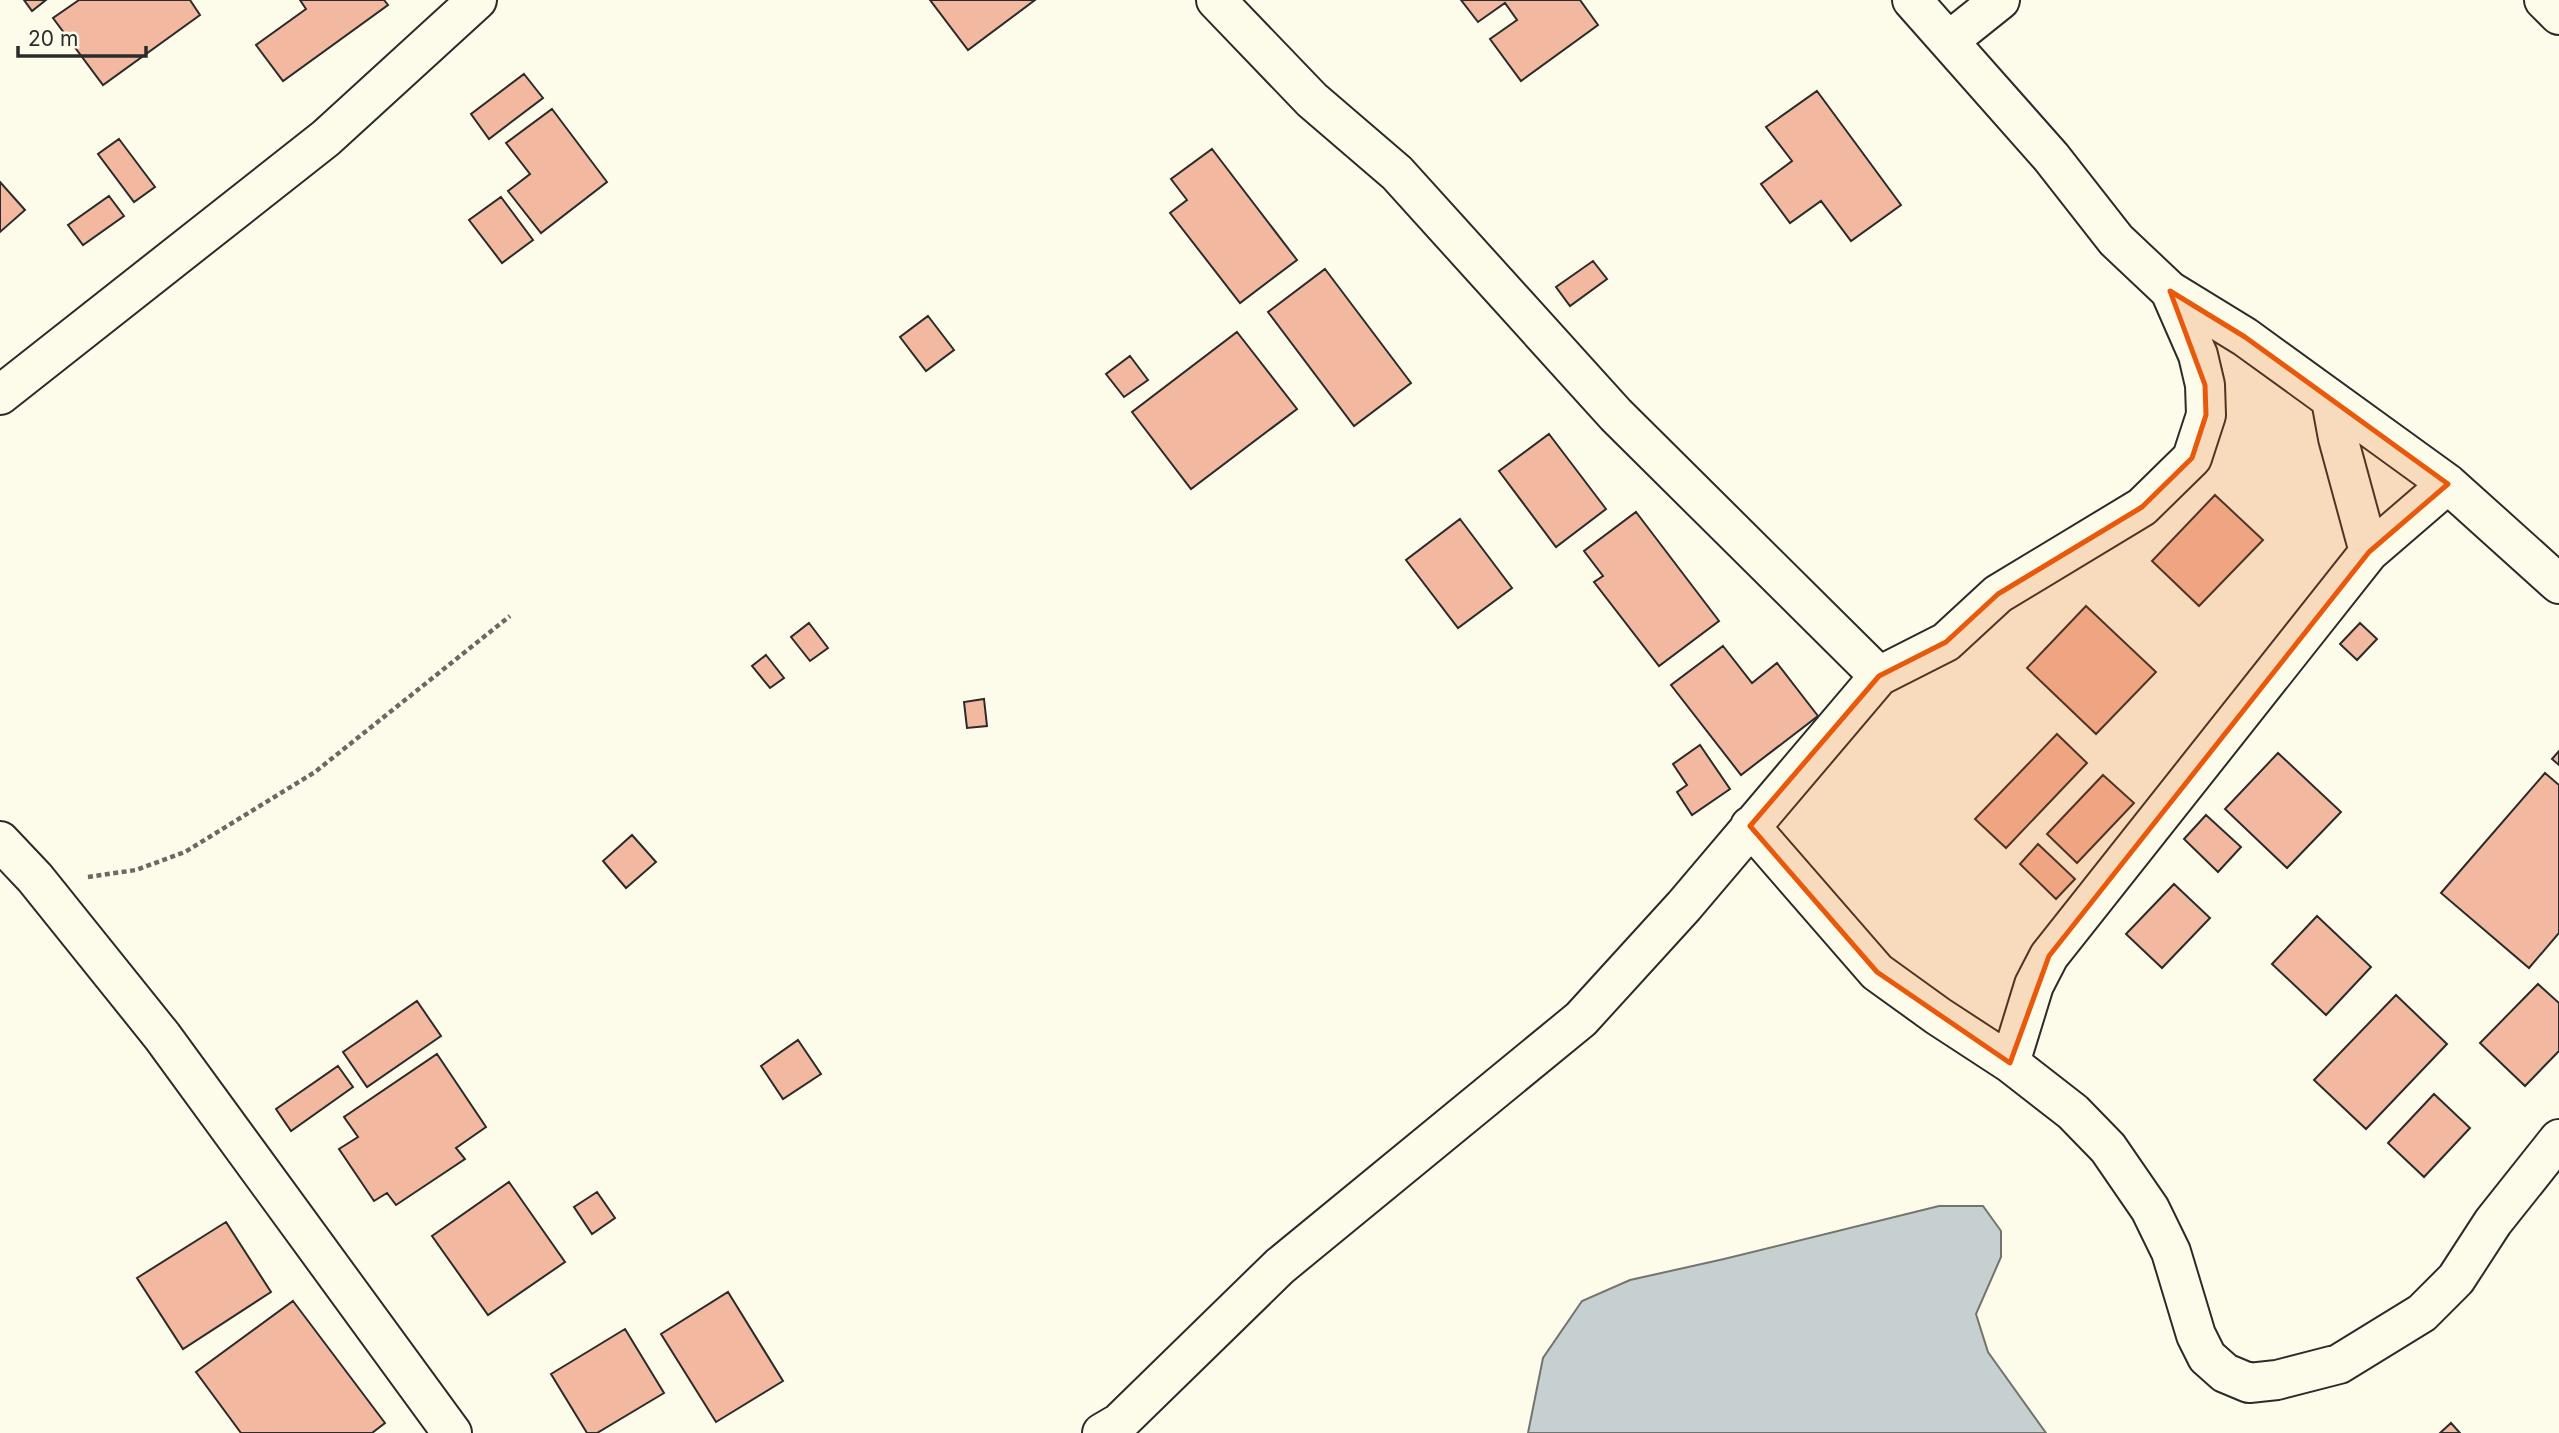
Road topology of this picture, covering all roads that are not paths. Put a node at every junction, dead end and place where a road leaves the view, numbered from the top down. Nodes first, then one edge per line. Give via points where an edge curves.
1 (477, 0) edge
2 (1216, 0) edge
3 (1912, 0) edge
4 (2000, 0) edge
5 (2544, 0) edge
6 (2559, 15) edge
7 (1950, 40) junction
8 (2170, 291) junction
9 (0, 395) edge
10 (2331, 400) junction
11 (2448, 484) junction
12 (2369, 552) junction
13 (2559, 584) edge
14 (1880, 676) junction
15 (1750, 826) junction
16 (0, 841) edge
17 (2010, 1063) junction
18 (2559, 1139) edge
19 (452, 1433) edge
20 (1102, 1433) edge

1 - 9 street via 326,138
2 - 14 street via 1312,100 1397,173 1616,415
3 - 7 street
4 - 7 street
5 - 6 street
7 - 8 street via 2116,240
8 - 10 street via 2245,337
8 - 14 street via 2205,385 2206,415 2192,458 2142,507 1998,594 1946,642
10 - 11 street
10 - 12 street
11 - 12 street
11 - 13 street
12 - 17 street via 2049,956 2034,985
14 - 15 street
15 - 17 street via 1877,972
15 - 20 street via 1581,1019 1280,1266 1119,1423
16 - 19 street via 162,1036
17 - 18 street via 2073,1112 2108,1148 2150,1209 2171,1252 2207,1357 2225,1373 2249,1383 2339,1364 2422,1313 2456,1279 2493,1222

